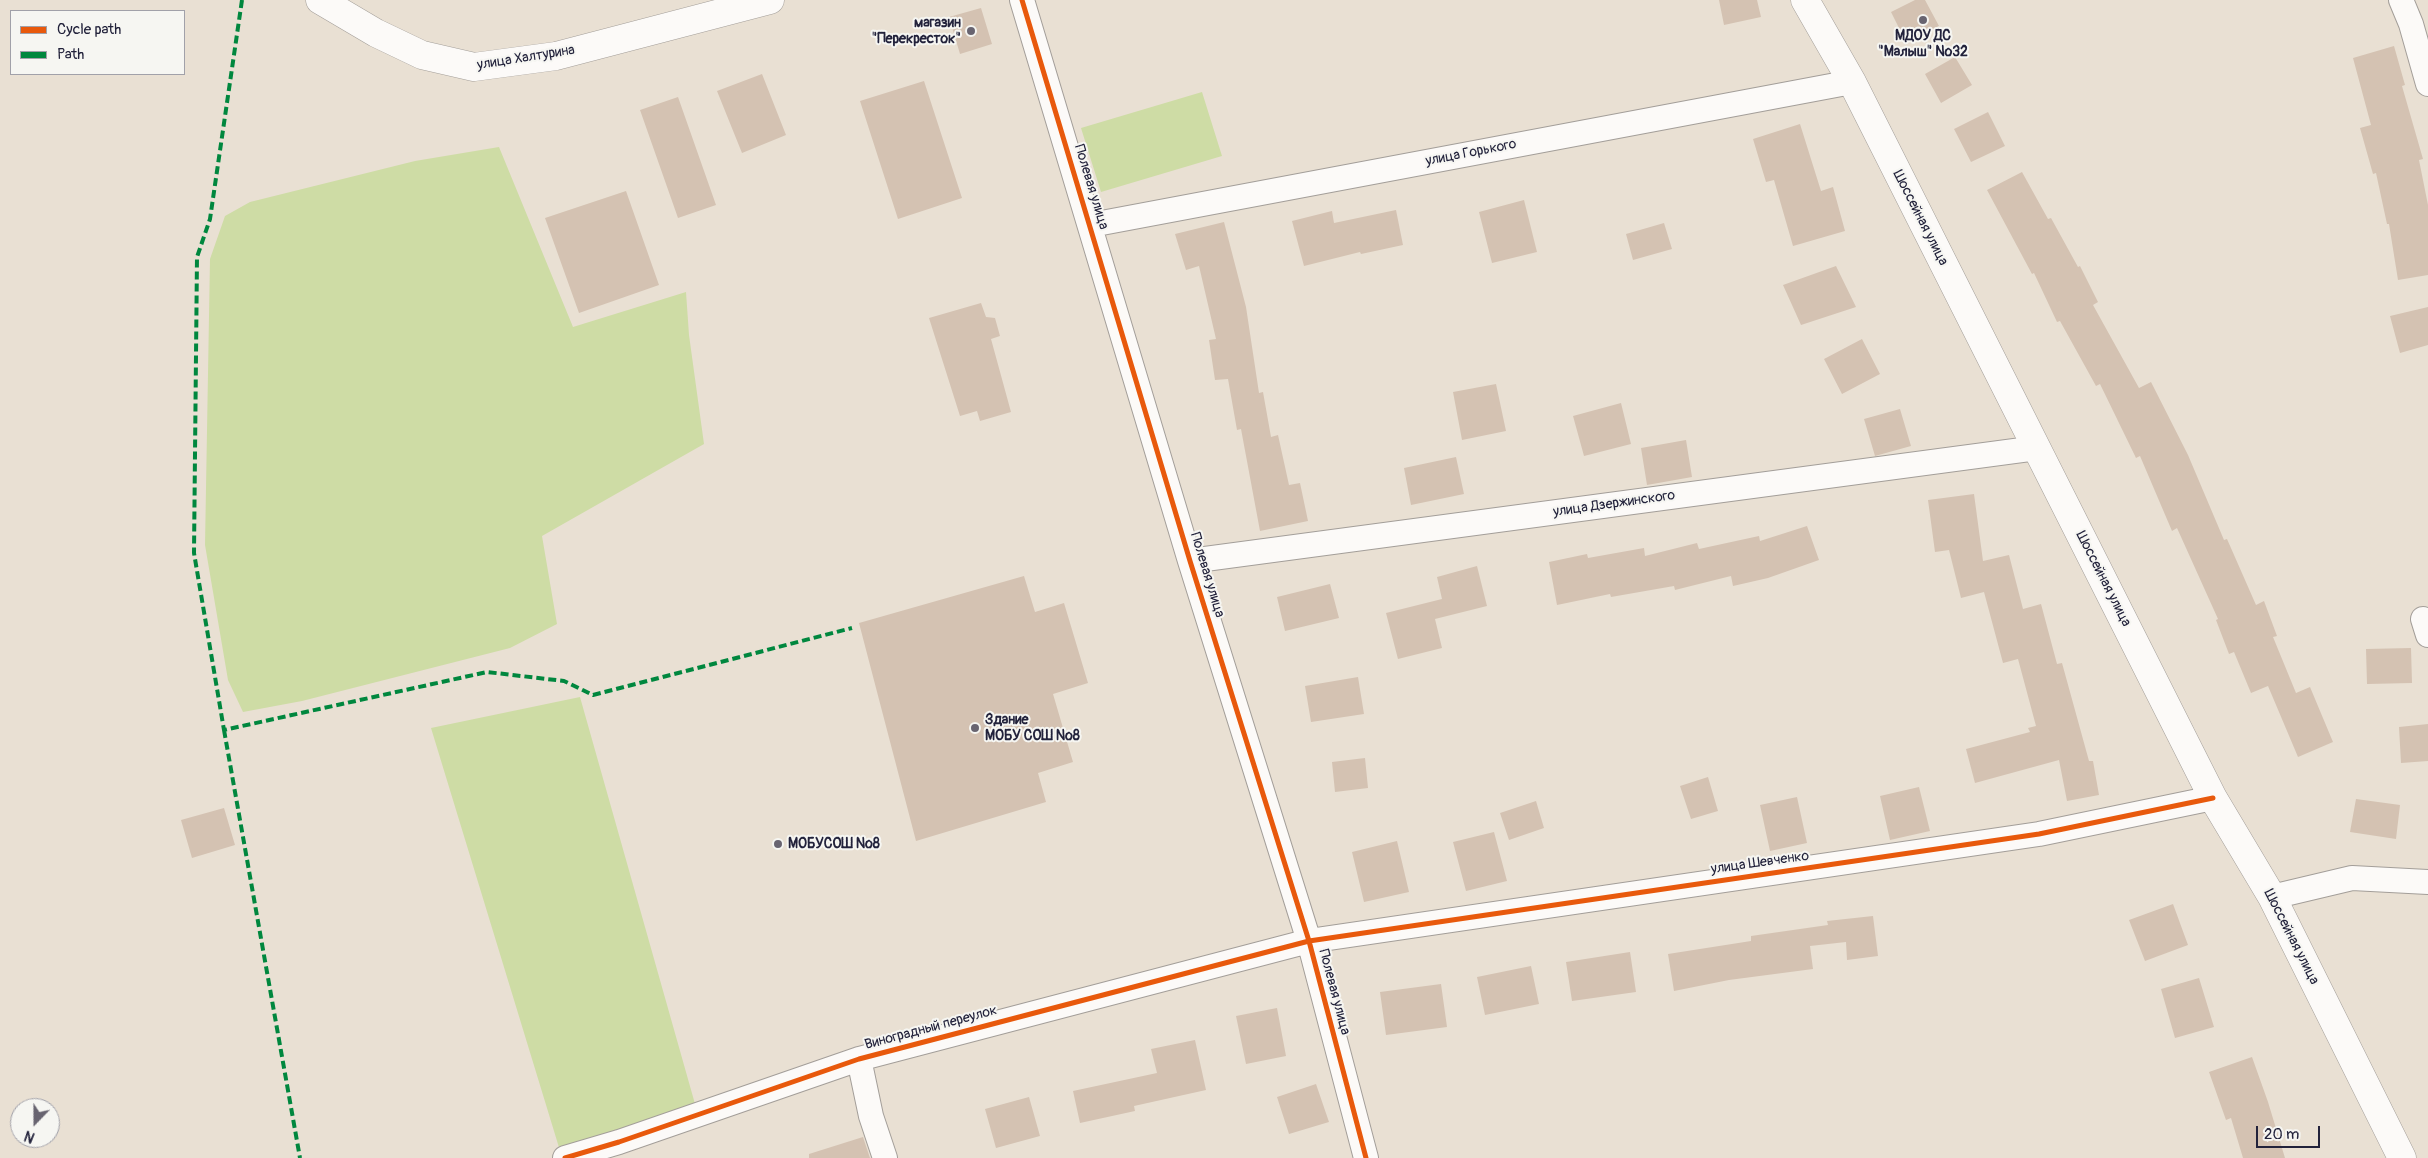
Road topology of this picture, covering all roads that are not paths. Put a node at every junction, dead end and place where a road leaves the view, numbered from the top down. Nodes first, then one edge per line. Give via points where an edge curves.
1 (320, 0) edge
2 (770, 0) edge
3 (1022, 0) edge
4 (1804, 0) edge
5 (2401, 0) edge
6 (2419, 21) edge
7 (1852, 82) junction
8 (2428, 84) edge
9 (1091, 225) junction
10 (2037, 448) junction
11 (1190, 560) junction
12 (2213, 798) junction
13 (2428, 882) edge
14 (2272, 897) junction
15 (1309, 941) junction
16 (859, 1059) junction
17 (618, 1150) edge
18 (565, 1158) edge
19 (885, 1158) edge
20 (1366, 1158) edge
21 (2402, 1158) edge

1 - 2 main road, улица Халтурина via 422,55 474,67 556,56
3 - 9 street, Полевая улица
4 - 7 main road, Шоссейная улица
5 - 6 street
6 - 8 street
7 - 9 street, улица Горького
7 - 10 main road, Шоссейная улица
9 - 11 street, Полевая улица
10 - 11 street, улица Дзержинского
10 - 12 main road, Шоссейная улица
11 - 15 street, Полевая улица
12 - 14 main road, Шоссейная улица
12 - 15 street, улица Шевченко via 2039,834
13 - 14 street via 2352,878
14 - 21 main road, Шоссейная улица
15 - 16 street, Виноградный переулок
15 - 20 street, Полевая улица
16 - 17 street, Виноградный переулок
16 - 19 street via 871,1116
17 - 18 street, Виноградный переулок

